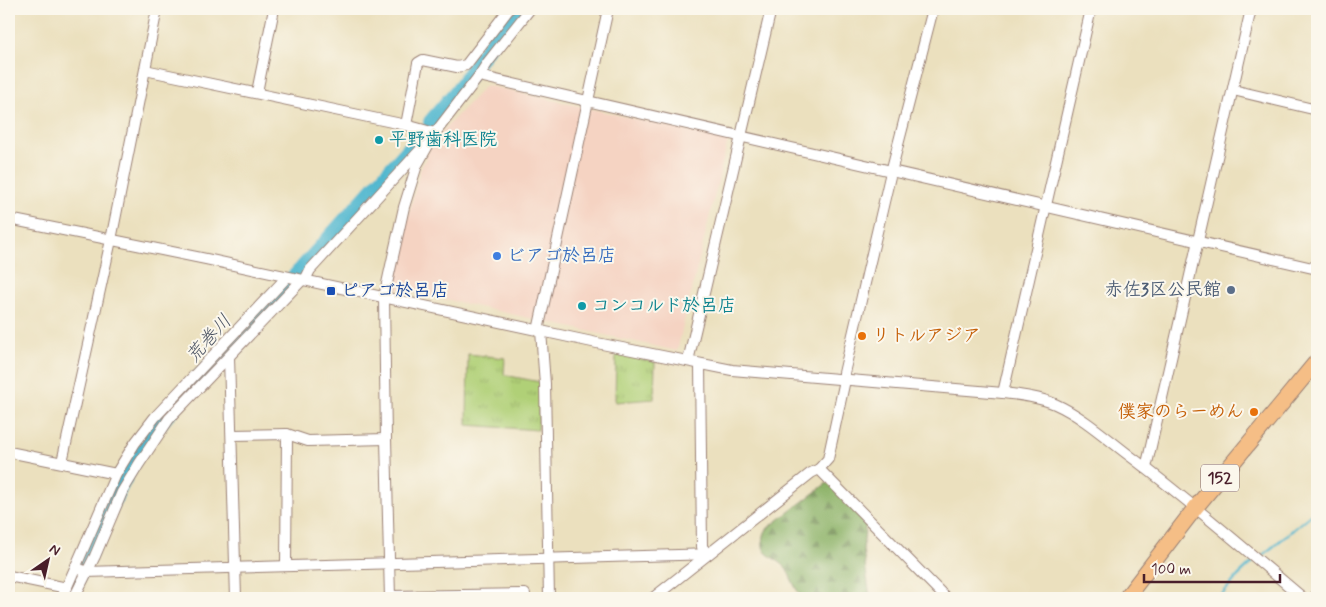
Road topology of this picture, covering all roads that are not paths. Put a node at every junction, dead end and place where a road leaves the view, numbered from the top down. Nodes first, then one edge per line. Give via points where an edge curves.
1 (158, 9) edge
2 (274, 9) edge
3 (508, 9) edge
4 (530, 9) edge
5 (608, 9) edge
6 (770, 9) edge
7 (933, 9) edge
8 (1091, 9) edge
9 (1251, 9) edge
10 (145, 70) junction
11 (479, 76) junction
12 (1233, 90) junction
13 (257, 92) junction
14 (589, 102) junction
15 (1317, 110) edge
16 (406, 124) junction
17 (432, 138) junction
18 (740, 138) junction
19 (891, 172) junction
20 (1045, 207) junction
21 (9, 219) edge
22 (111, 240) junction
23 (1198, 243) junction
24 (1317, 269) edge
25 (297, 279) junction
26 (384, 297) junction
27 (541, 331) junction
28 (229, 357) junction
29 (688, 361) junction
30 (1317, 361) edge
31 (700, 364) junction
32 (845, 380) junction
33 (1003, 393) junction
34 (287, 434) junction
35 (232, 435) junction
36 (386, 439) junction
37 (9, 452) edge
38 (62, 462) junction
39 (1146, 468) junction
40 (819, 469) junction
41 (116, 474) junction
42 (1196, 507) junction
43 (708, 554) junction
44 (549, 560) junction
45 (390, 565) junction
46 (286, 566) junction
47 (80, 569) junction
48 (235, 569) junction
49 (9, 576) edge
50 (67, 588) junction
51 (1317, 594) edge
52 (390, 597) edge
53 (62, 598) edge
54 (74, 598) edge
55 (236, 598) edge
56 (525, 598) edge
57 (549, 598) edge
58 (654, 598) edge
59 (946, 598) edge
60 (1126, 598) edge
61 (1304, 598) edge
62 (1314, 598) edge

1 - 10 street
2 - 13 street
3 - 16 street via 466,65 457,67 427,60 418,63
4 - 11 street
5 - 14 street
6 - 18 street
7 - 19 street
8 - 20 street
9 - 12 street
10 - 13 street
10 - 22 street
11 - 14 street
11 - 17 street
12 - 15 street
12 - 23 street
13 - 16 street
14 - 18 street
14 - 27 street via 539,326
16 - 17 street
17 - 25 street via 310,270
17 - 26 street via 412,179
18 - 19 street
18 - 29 street
19 - 20 street
19 - 32 street
20 - 23 street
20 - 33 street
21 - 22 street
22 - 25 street
22 - 38 street
23 - 24 street
23 - 39 street
25 - 26 street
25 - 28 street
25 - 41 street via 155,417
26 - 27 street
26 - 36 street
27 - 29 street
27 - 44 street
28 - 35 street
28 - 47 street via 169,419 138,464
29 - 31 street
30 - 42 highway, 152
31 - 32 street
31 - 43 street via 702,547
32 - 33 street
32 - 40 street via 828,459
33 - 39 street via 1054,404 1084,421
34 - 35 street
34 - 36 street via 308,441
34 - 46 street
35 - 48 street
36 - 45 street
37 - 38 street
38 - 41 street
39 - 42 street
40 - 43 street
40 - 59 street
41 - 47 street
42 - 60 highway, 152
42 - 61 street
43 - 44 street
43 - 58 street
44 - 45 street
44 - 57 street
45 - 46 street
45 - 52 street
46 - 48 street
47 - 48 street
47 - 50 street
47 - 54 street
48 - 55 street
49 - 50 street
50 - 53 street
51 - 62 street
52 - 56 street via 525,594

